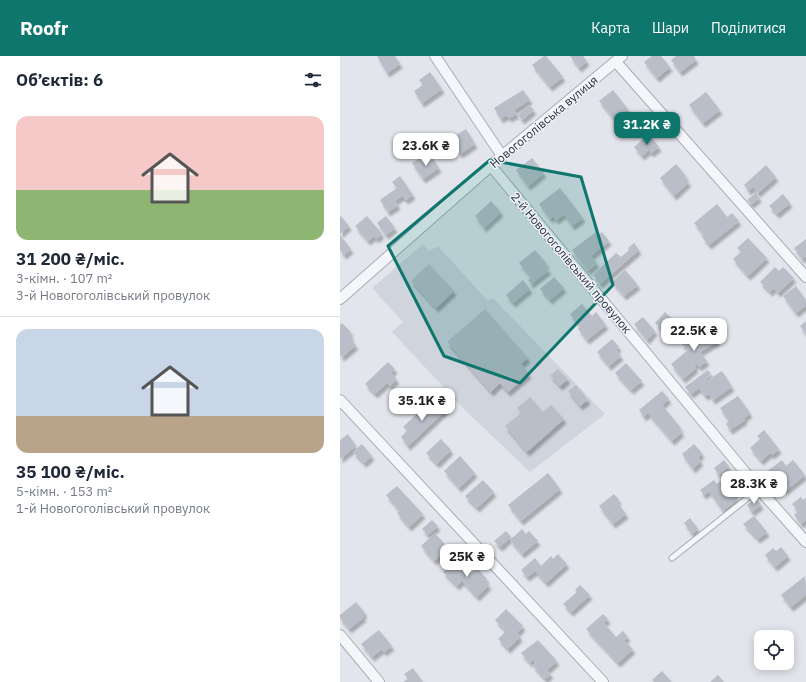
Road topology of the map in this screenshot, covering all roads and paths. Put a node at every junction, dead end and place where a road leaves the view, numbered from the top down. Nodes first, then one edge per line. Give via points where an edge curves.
1 (435, 56) edge
2 (619, 59) edge
3 (502, 156) junction
4 (490, 166) junction
5 (806, 277) edge
6 (340, 299) edge
7 (340, 400) edge
8 (759, 489) junction
9 (806, 542) edge
10 (672, 558) dead end
11 (340, 635) edge
12 (379, 682) edge
13 (603, 682) edge

1 - 3 street
2 - 3 street, Новогоголівська вулиця
2 - 5 street
3 - 4 street, Новогоголівська вулиця
4 - 6 street, Новогоголівська вулиця
4 - 8 street, 2-й Новогоголівський провулок
7 - 13 street
8 - 9 street, 2-й Новогоголівський провулок
8 - 10 lane
11 - 12 street

